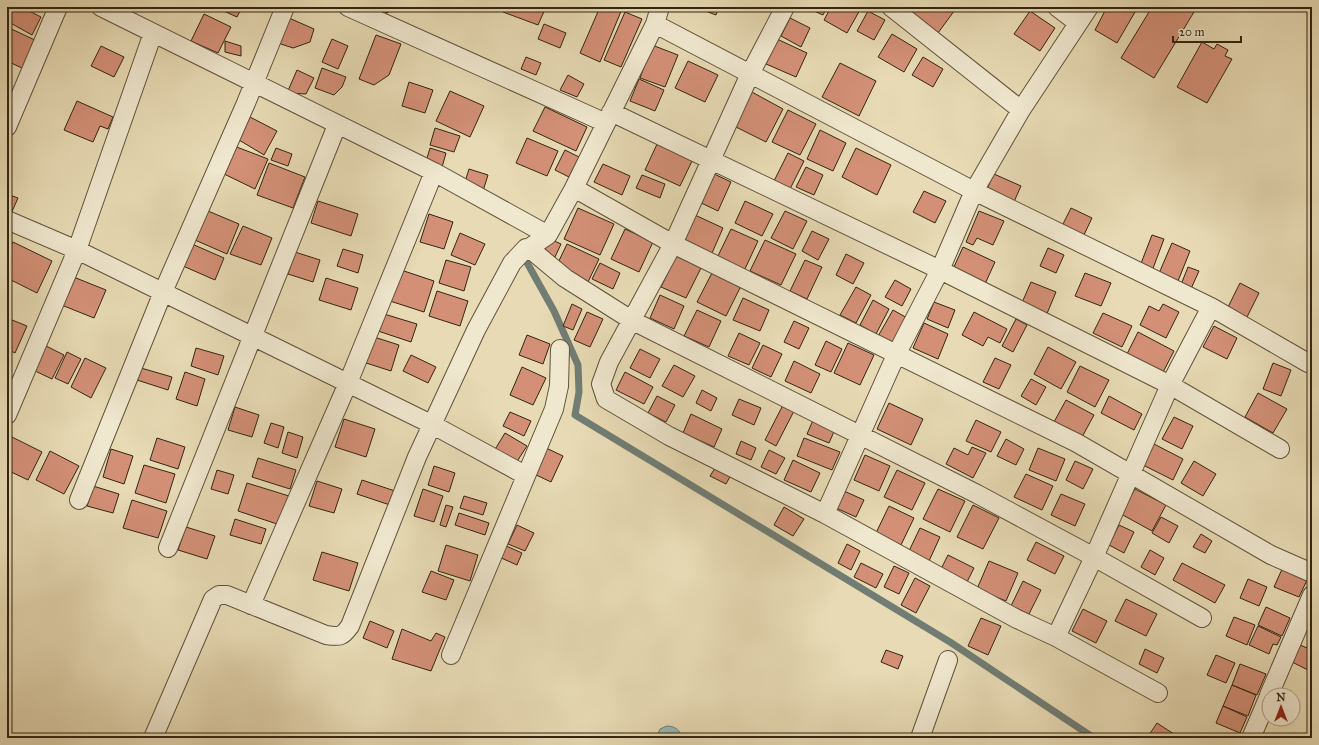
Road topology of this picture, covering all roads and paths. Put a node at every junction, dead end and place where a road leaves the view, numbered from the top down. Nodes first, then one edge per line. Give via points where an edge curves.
1 (58, 7) edge
2 (101, 7) edge
3 (284, 7) edge
4 (348, 7) edge
5 (785, 7) edge
6 (891, 7) edge
7 (1057, 7) edge
8 (1089, 7) edge
9 (657, 15) edge
10 (1078, 23) junction
11 (153, 34) junction
12 (750, 74) junction
13 (253, 84) junction
14 (1021, 110) junction
15 (609, 117) junction
16 (338, 125) junction
17 (7, 127) edge
18 (711, 160) junction
19 (434, 172) junction
20 (574, 188) junction
21 (974, 191) junction
22 (7, 220) edge
23 (548, 235) junction
24 (672, 244) junction
25 (529, 248) junction
26 (77, 250) junction
27 (940, 270) junction
28 (163, 292) junction
29 (1211, 307) junction
30 (633, 320) junction
31 (254, 337) junction
32 (560, 349) dead end
33 (896, 355) junction
34 (1308, 363) dead end
35 (348, 383) junction
36 (1170, 385) junction
37 (7, 415) edge
38 (433, 425) junction
39 (860, 436) junction
40 (1280, 449) dead end
41 (1131, 474) junction
42 (525, 475) junction
43 (79, 500) dead end
44 (825, 514) junction
45 (168, 548) dead end
46 (1094, 557) junction
47 (1312, 573) edge
48 (1312, 595) edge
49 (251, 604) junction
50 (1202, 618) dead end
51 (1056, 637) junction
52 (451, 655) dead end
53 (948, 660) dead end
54 (1273, 687) edge
55 (1158, 693) dead end
56 (1261, 715) edge
57 (152, 738) edge
58 (920, 738) edge
59 (1251, 738) edge

1 - 17 street
2 - 11 street
3 - 13 street
4 - 15 street
5 - 12 street
6 - 14 street
7 - 10 street
8 - 10 street
9 - 12 street
9 - 15 street
10 - 14 street
11 - 13 street
11 - 26 street
12 - 18 street
12 - 21 street
13 - 16 street
13 - 28 street
14 - 21 street
15 - 18 street
15 - 20 street
16 - 19 street
16 - 31 street
18 - 24 street
18 - 27 street
19 - 23 street
19 - 35 street
20 - 23 street
20 - 24 street
21 - 27 street
21 - 29 street
22 - 26 street
23 - 25 street
24 - 30 street
24 - 33 street
25 - 30 street via 565,278
25 - 38 street via 512,263 476,330
26 - 28 street
26 - 37 street
27 - 33 street
27 - 36 street
28 - 31 street
28 - 43 street
29 - 34 street
29 - 36 street
30 - 39 street
30 - 44 street via 605,372 602,384 606,399 669,436
31 - 35 street
31 - 45 street
32 - 42 street via 558,396
33 - 39 street
33 - 41 street via 1077,443
35 - 38 street
35 - 49 street
36 - 40 street
36 - 41 street
38 - 42 street
38 - 49 street via 417,457 350,626 344,634 326,635
39 - 44 street
39 - 46 street via 977,494
41 - 46 street
41 - 47 street via 1271,555
42 - 52 street
44 - 51 street via 1017,619
46 - 50 street
46 - 51 street
48 - 54 street
49 - 57 street via 227,595 219,595 213,599
51 - 55 street
53 - 58 street
56 - 59 street

